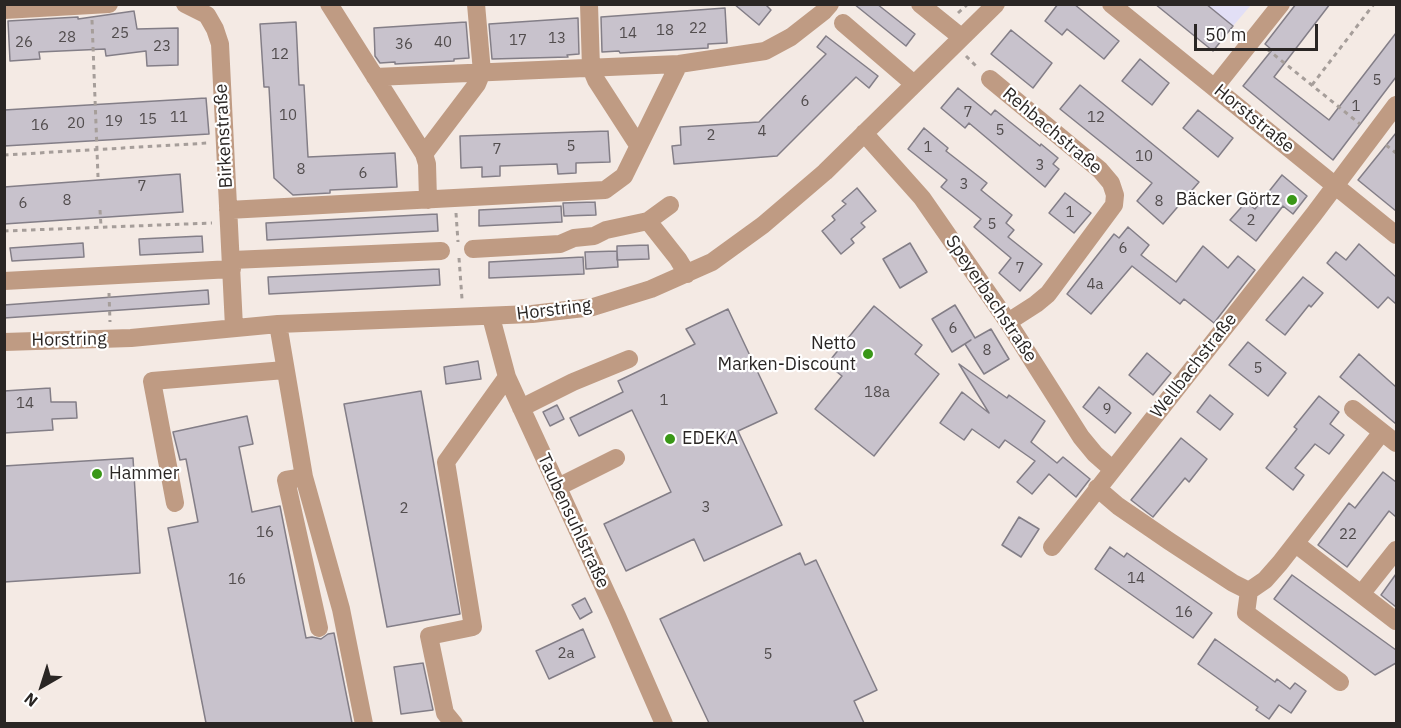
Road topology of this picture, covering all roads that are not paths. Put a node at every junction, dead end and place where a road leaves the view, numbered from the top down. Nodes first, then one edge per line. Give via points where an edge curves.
1 (185, 4) edge
2 (329, 4) edge
3 (476, 4) edge
4 (589, 4) edge
5 (830, 4) edge
6 (920, 4) edge
7 (996, 4) edge
8 (1111, 4) edge
9 (1281, 4) edge
10 (97, 5) edge
11 (212, 8) edge
12 (4, 10) edge
13 (843, 22) dead end
14 (957, 41) junction
15 (679, 64) junction
16 (591, 68) junction
17 (482, 72) junction
18 (375, 76) junction
19 (990, 79) road end
20 (914, 84) junction
21 (1215, 87) junction
22 (1396, 105) edge
23 (864, 133) junction
24 (638, 145) junction
25 (424, 154) junction
26 (1335, 185) junction
27 (428, 200) junction
28 (670, 205) dead end
29 (229, 216) junction
30 (648, 221) junction
31 (1396, 235) edge
32 (473, 249) dead end
33 (441, 251) dead end
34 (232, 265) junction
35 (687, 274) junction
36 (4, 281) edge
37 (491, 317) junction
38 (1008, 322) junction
39 (278, 324) junction
40 (234, 327) junction
41 (4, 342) edge
42 (629, 359) dead end
43 (285, 370) junction
44 (507, 377) junction
45 (521, 408) junction
46 (1353, 409) dead end
47 (1382, 432) junction
48 (1396, 443) edge
49 (616, 458) dead end
50 (1112, 469) junction
51 (304, 477) junction
52 (558, 487) junction
53 (1097, 488) junction
54 (175, 503) dead end
55 (1296, 544) junction
56 (1052, 548) dead end
57 (1396, 550) edge
58 (1250, 591) junction
59 (1362, 592) junction
60 (1396, 621) edge
61 (319, 628) dead end
62 (1340, 682) dead end
63 (656, 721) edge
64 (364, 723) edge
65 (454, 723) edge

1 - 11 street, Birkenstraße
2 - 18 street
3 - 17 street
4 - 16 street
5 - 15 street via 791,37 765,51
6 - 14 street
7 - 14 street, Horstring
8 - 21 street, Horststraße
9 - 21 street
10 - 12 street
11 - 29 street, Birkenstraße via 220,44
13 - 20 street
14 - 20 street, Horstring
15 - 16 street
15 - 24 street
16 - 17 street
16 - 24 street
17 - 18 street
17 - 25 street
18 - 25 street
19 - 38 street, Rehbachstraße via 1100,170 1115,195 1114,205 1048,294
20 - 23 street, Horstring
21 - 26 street, Horststraße
22 - 26 street, Wellbachstraße
23 - 35 street, Horstring via 763,225 712,262
23 - 38 street, Speyerbachstraße via 922,198
24 - 27 street via 624,176 605,190
25 - 27 street
26 - 31 street, Horststraße
26 - 50 street, Wellbachstraße
27 - 29 street
28 - 30 street
29 - 34 street, Birkenstraße
30 - 32 street via 560,244
30 - 35 street
33 - 34 street
34 - 36 street
34 - 40 street, Birkenstraße
35 - 37 street, Horstring via 593,307
37 - 39 street, Horstring
37 - 44 street, Taubensuhlstraße
38 - 50 street, Speyerbachstraße via 1081,437
39 - 40 street, Horstring
39 - 43 street
40 - 41 street, Horstring via 112,339
42 - 45 street
43 - 51 street
43 - 54 street via 152,381
44 - 45 street, Taubensuhlstraße
44 - 65 street via 446,462 473,627 429,636 445,713
45 - 52 street, Taubensuhlstraße
46 - 47 street
47 - 48 street
47 - 55 street
49 - 52 street
50 - 53 street, Wellbachstraße
51 - 61 street via 286,480
51 - 64 street via 341,609
52 - 63 street, Taubensuhlstraße
53 - 56 street, Wellbachstraße
53 - 58 street via 1169,541
55 - 58 street via 1265,580
55 - 59 street
57 - 59 street
58 - 62 street via 1246,613
59 - 60 street

